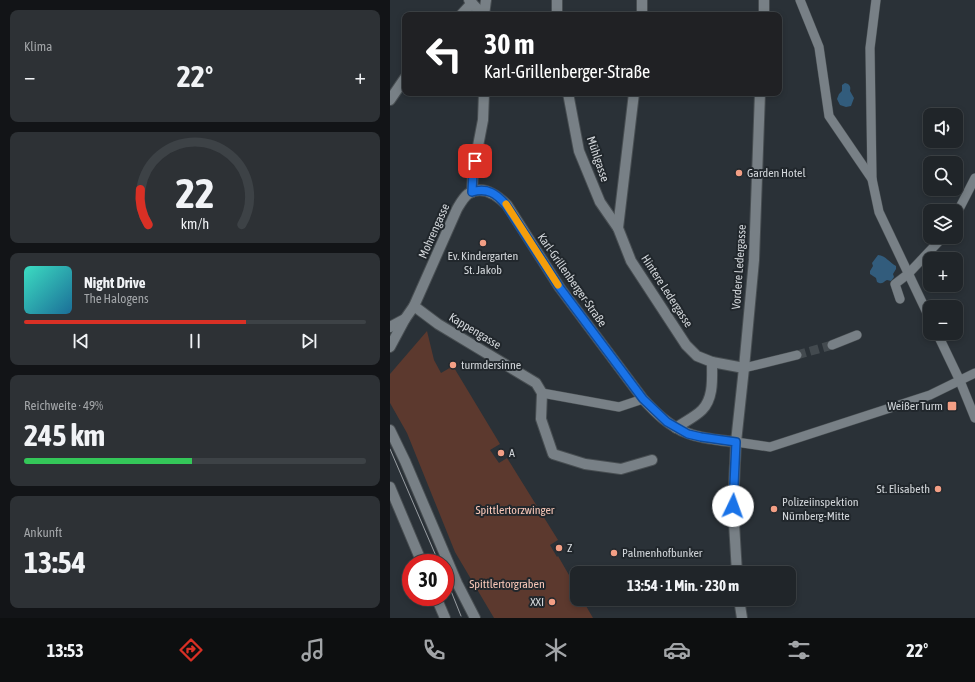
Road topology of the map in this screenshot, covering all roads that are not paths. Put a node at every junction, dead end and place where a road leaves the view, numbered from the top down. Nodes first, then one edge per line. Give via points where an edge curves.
1 (486, 0) edge
2 (557, 0) edge
3 (642, 0) edge
4 (764, 0) edge
5 (800, 0) edge
6 (876, 0) edge
7 (473, 1) edge
8 (464, 12) edge
9 (481, 12) edge
10 (484, 12) edge
11 (557, 12) edge
12 (642, 12) edge
13 (764, 12) edge
14 (402, 82) edge
15 (484, 96) edge
16 (569, 96) edge
17 (634, 96) edge
18 (760, 96) edge
19 (390, 100) edge
20 (975, 178) edge
21 (872, 179) junction
22 (472, 192) junction
23 (962, 204) edge
24 (618, 228) junction
25 (936, 244) edge
26 (908, 274) junction
27 (900, 299) dead end
28 (923, 305) edge
29 (414, 306) junction
30 (405, 319) junction
31 (390, 327) edge
32 (857, 335) dead end
33 (940, 340) edge
34 (832, 345) tunnel mouth
35 (390, 347) edge
36 (797, 355) tunnel mouth
37 (712, 362) junction
38 (744, 368) junction
39 (975, 373) edge
40 (960, 381) junction
41 (542, 393) junction
42 (643, 399) junction
43 (975, 418) edge
44 (676, 428) junction
45 (390, 430) edge
46 (736, 442) junction
47 (652, 460) dead end
48 (390, 488) edge
49 (418, 554) edge
50 (737, 566) edge
51 (440, 606) edge
52 (739, 606) edge
53 (445, 618) edge
54 (475, 618) edge
55 (742, 618) edge

1 - 10 street
2 - 11 street
3 - 12 street
4 - 13 street
5 - 21 street via 819,47 829,116
6 - 21 street via 870,48
7 - 8 street
7 - 9 street
14 - 19 street
15 - 22 street via 483,120 473,172
16 - 24 street, Mühlgasse via 579,151 600,202
17 - 24 street, Hintere Ledergasse
18 - 38 street, Vordere Ledergasse via 754,260
20 - 23 street
21 - 26 street via 879,212
22 - 29 street, Mohrengasse via 457,209
22 - 42 street, Karl-Grillenberger-Straße via 478,190 495,194 506,205 560,288
24 - 37 street, Hintere Ledergasse via 631,261 686,345 697,356
25 - 26 street
26 - 27 street via 895,284
26 - 28 street
29 - 30 street, Mohrengasse
29 - 41 street, Kappengasse via 438,324 536,383
30 - 31 street
30 - 35 street, Mohrengasse
32 - 34 street
33 - 40 street
36 - 38 street
37 - 38 street, Hintere Ledergasse
37 - 44 street via 711,390 707,402 702,410
38 - 46 street, Vordere Ledergasse
39 - 40 street
40 - 43 street
40 - 46 street via 930,395 770,447
41 - 42 street via 619,407
41 - 47 street via 541,419 553,454 585,464 621,469
42 - 44 street, Karl-Grillenberger-Straße via 658,415
44 - 46 street, Karl-Grillenberger-Straße via 688,434
45 - 54 street
46 - 50 street, Vordere Ledergasse via 733,506
48 - 49 street
51 - 53 street
52 - 55 street

